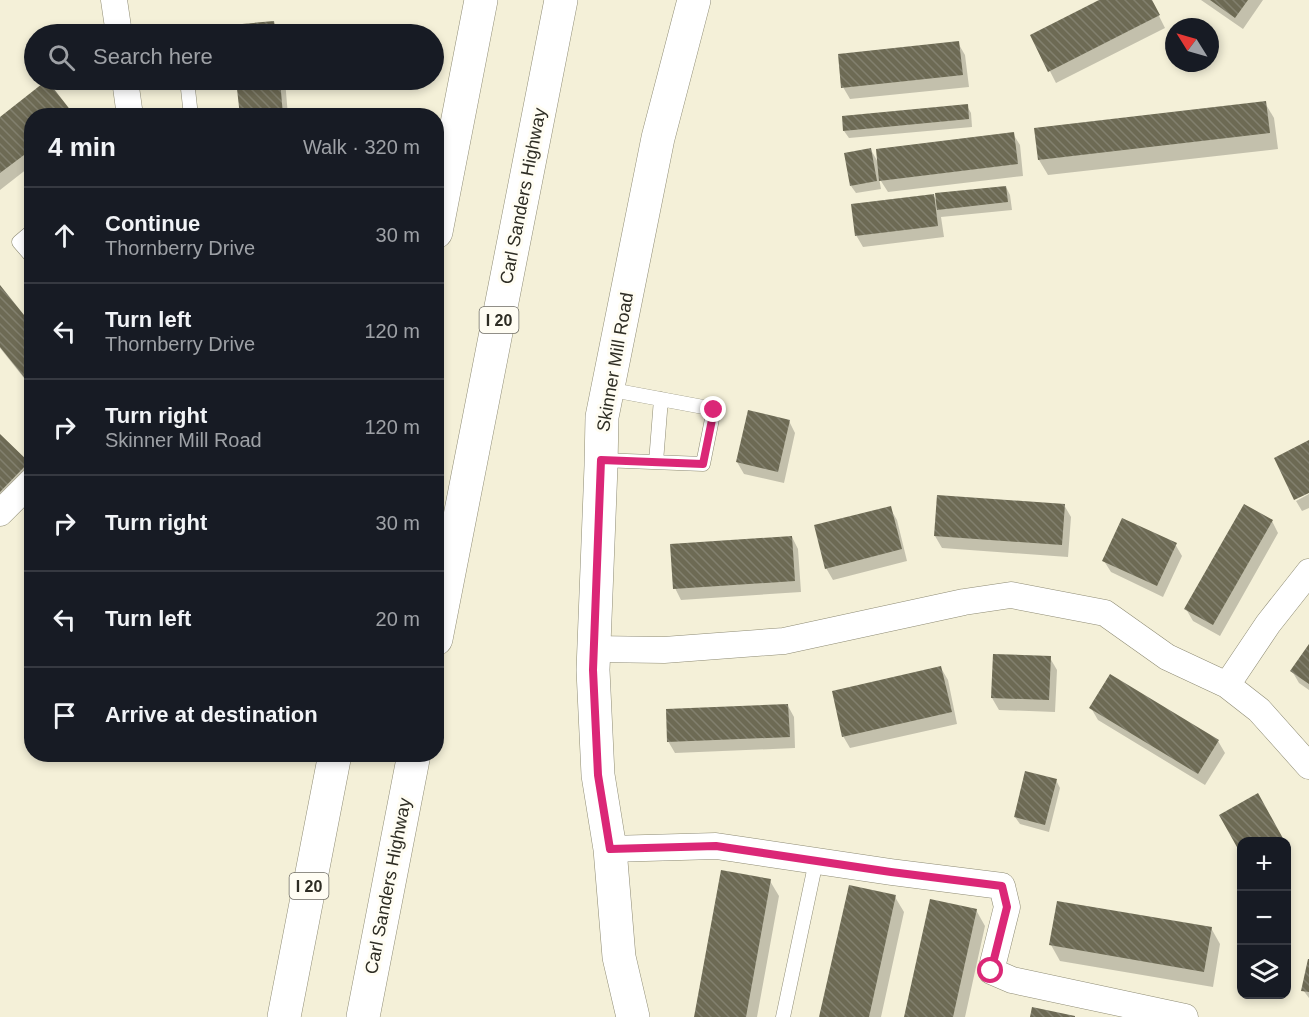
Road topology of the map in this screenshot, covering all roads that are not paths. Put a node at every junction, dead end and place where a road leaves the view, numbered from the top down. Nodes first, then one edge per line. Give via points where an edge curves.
1 (114, 0) edge
2 (481, 0) edge
3 (561, 0) edge
4 (694, 0) edge
5 (118, 24) edge
6 (126, 90) edge
7 (188, 90) edge
8 (129, 108) edge
9 (190, 108) edge
10 (444, 191) edge
11 (608, 389) junction
12 (661, 399) junction
13 (601, 460) junction
14 (656, 462) junction
15 (24, 489) edge
16 (0, 513) edge
17 (1309, 572) edge
18 (444, 598) edge
19 (594, 649) junction
20 (1227, 685) junction
21 (333, 762) edge
22 (412, 762) edge
23 (1309, 766) edge
24 (610, 849) junction
25 (816, 861) junction
26 (284, 1017) edge
27 (363, 1017) edge
28 (633, 1017) edge
29 (783, 1017) edge
30 (1185, 1017) edge

1 - 5 street
2 - 10 main road
3 - 18 main road, Carl Sanders Highway / I 20
4 - 11 main road, Skinner Mill Road via 658,138
6 - 8 street
7 - 9 lane
11 - 12 lane
11 - 13 main road, Skinner Mill Road via 602,417
12 - 14 lane
12 - 14 lane via 714,410 703,464
13 - 14 lane
13 - 19 main road, Skinner Mill Road
15 - 16 street
17 - 20 street
19 - 20 street via 664,650 784,641 964,602 1011,596 1105,613 1167,657
19 - 24 main road, Skinner Mill Road via 598,775
20 - 23 street via 1259,710
21 - 26 main road, I 20
22 - 27 main road, Carl Sanders Highway
24 - 25 street via 716,846
24 - 28 main road, Skinner Mill Road via 619,957
25 - 29 lane
25 - 30 street via 1002,886 1007,907 991,971 1012,980

